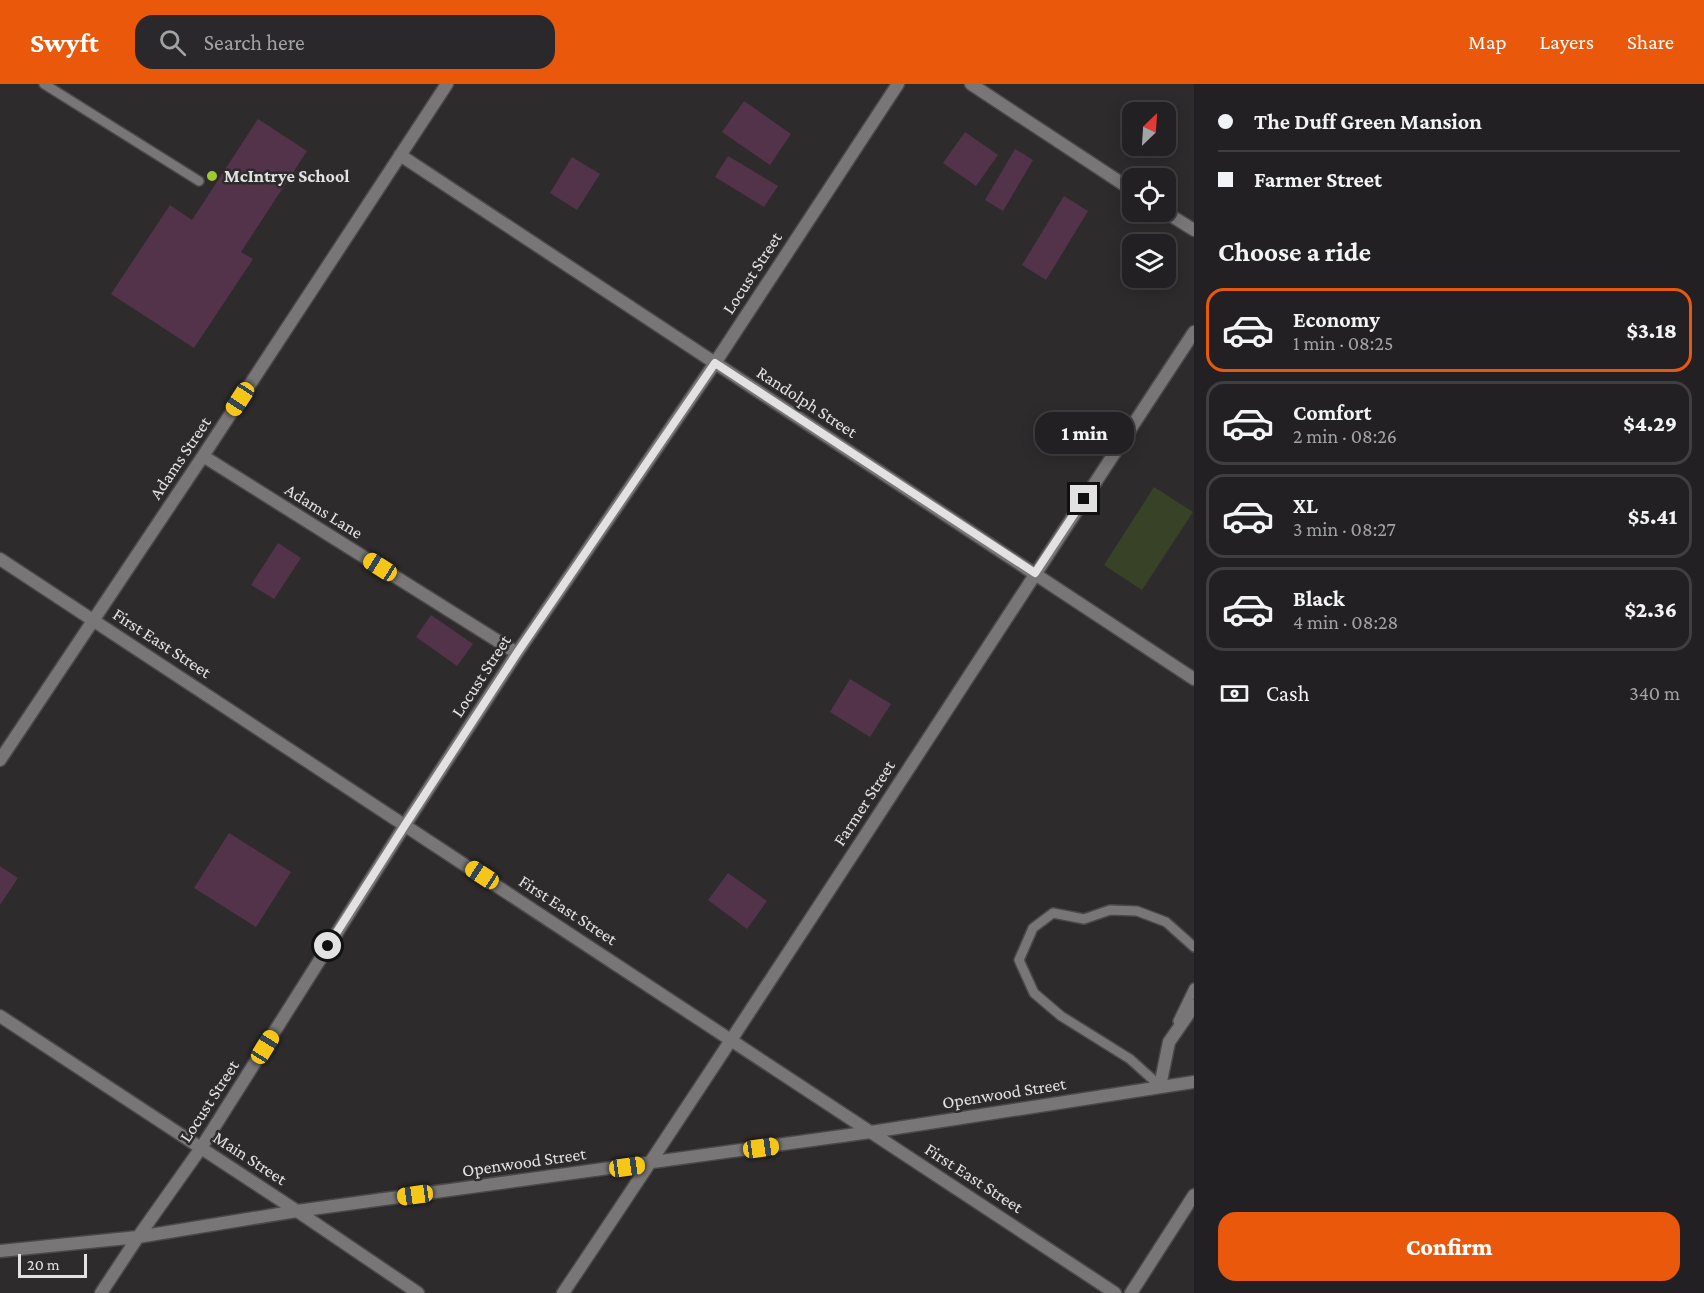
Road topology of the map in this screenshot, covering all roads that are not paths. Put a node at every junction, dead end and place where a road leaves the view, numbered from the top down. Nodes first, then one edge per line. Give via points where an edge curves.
1 (45, 84) edge
2 (447, 84) edge
3 (898, 84) edge
4 (971, 84) edge
5 (400, 154) junction
6 (199, 181) dead end
7 (1122, 183) edge
8 (1176, 219) edge
9 (1194, 230) edge
10 (1194, 332) edge
11 (715, 363) junction
12 (203, 456) junction
13 (0, 559) edge
14 (1035, 573) junction
15 (92, 620) junction
16 (517, 653) junction
17 (1194, 679) edge
18 (0, 760) edge
19 (405, 825) junction
20 (1194, 948) edge
21 (1194, 988) edge
22 (1194, 1006) edge
23 (0, 1016) edge
24 (732, 1040) junction
25 (1169, 1042) junction
26 (1194, 1082) edge
27 (1160, 1086) junction
28 (871, 1132) junction
29 (201, 1148) junction
30 (650, 1163) junction
31 (1194, 1196) edge
32 (297, 1211) junction
33 (138, 1237) junction
34 (0, 1251) edge
35 (101, 1293) edge
36 (418, 1293) edge
37 (563, 1293) edge
38 (1115, 1293) edge
39 (1131, 1293) edge

1 - 6 lane
2 - 5 street, Adams Street
3 - 11 street, Locust Street
4 - 7 street
5 - 11 street, Randolph Street
5 - 12 street, Adams Street
8 - 9 street
10 - 14 street, Farmer Street
11 - 14 street, Randolph Street
11 - 16 street, Locust Street
12 - 15 street, Adams Street
12 - 16 street, Adams Lane
13 - 15 street, First East Street
14 - 17 street, Randolph Street
14 - 24 street, Farmer Street
15 - 18 street, Adams Street
15 - 19 street, First East Street
16 - 19 street, Locust Street
19 - 24 street, First East Street
19 - 29 street, Locust Street
20 - 27 lane via 1166,921 1137,911 1110,910 1084,919 1053,913 1033,928 1019,960 1034,993 1061,1016 1130,1059
21 - 25 lane
22 - 25 street
23 - 29 street, Main Street
24 - 28 street, First East Street
24 - 30 street, Farmer Street
25 - 27 street
26 - 27 street, Openwood Street
27 - 28 street, Openwood Street
28 - 30 street, Openwood Street
28 - 38 street, First East Street
29 - 32 street, Main Street
29 - 33 street, Locust Street
30 - 32 street, Openwood Street
30 - 37 street, Farmer Street
31 - 39 street
32 - 33 street, Openwood Street
32 - 36 street, Main Street
33 - 34 street, Openwood Street
33 - 35 street, Locust Street

